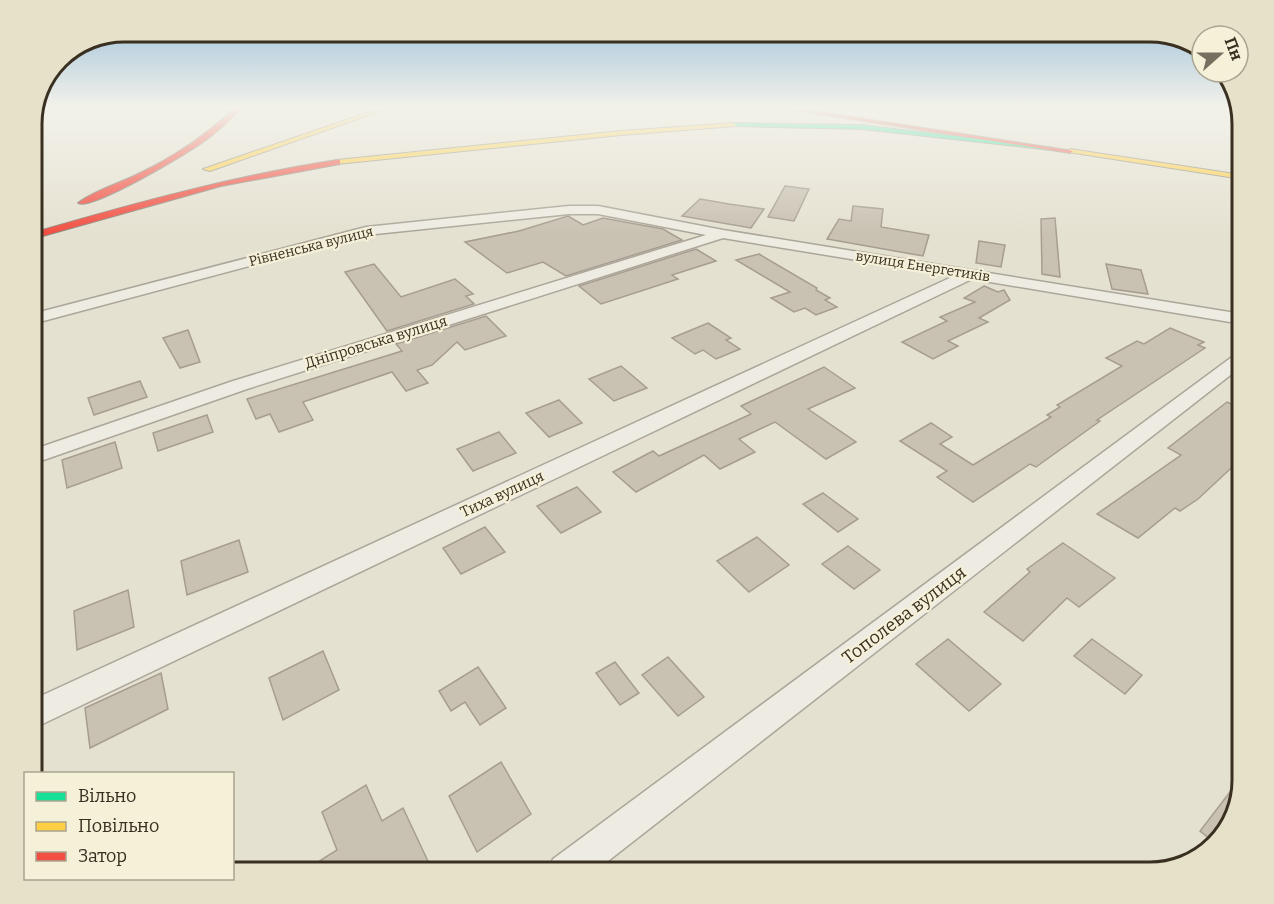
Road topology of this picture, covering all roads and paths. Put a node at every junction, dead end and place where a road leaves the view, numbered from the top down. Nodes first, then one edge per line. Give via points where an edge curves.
1 (187, 150) edge
2 (261, 150) edge
3 (438, 150) edge
4 (1065, 150) edge
5 (1113, 150) edge
6 (1232, 168) edge
7 (194, 173) dead end
8 (1232, 175) edge
9 (162, 184) dead end
10 (601, 210) joint
11 (42, 219) edge
12 (42, 225) edge
13 (42, 233) edge
14 (723, 234) junction
15 (971, 274) junction
16 (42, 316) edge
17 (1232, 317) edge
18 (1232, 366) edge
19 (42, 454) edge
20 (42, 710) edge
21 (580, 862) edge

1 - 11 main road via 143,176
2 - 7 main road
3 - 13 main road via 291,170 150,201
4 - 8 main road
5 - 6 main road
9 - 12 main road
10 - 14 street, вулиця Енергетиків
10 - 16 street, Рівненська вулиця via 366,231
14 - 15 street, вулиця Енергетиків
14 - 19 street, Дніпровська вулиця via 240,385
15 - 17 street, вулиця Енергетиків
15 - 20 street, Тиха вулиця
18 - 21 street, Тополева вулиця

